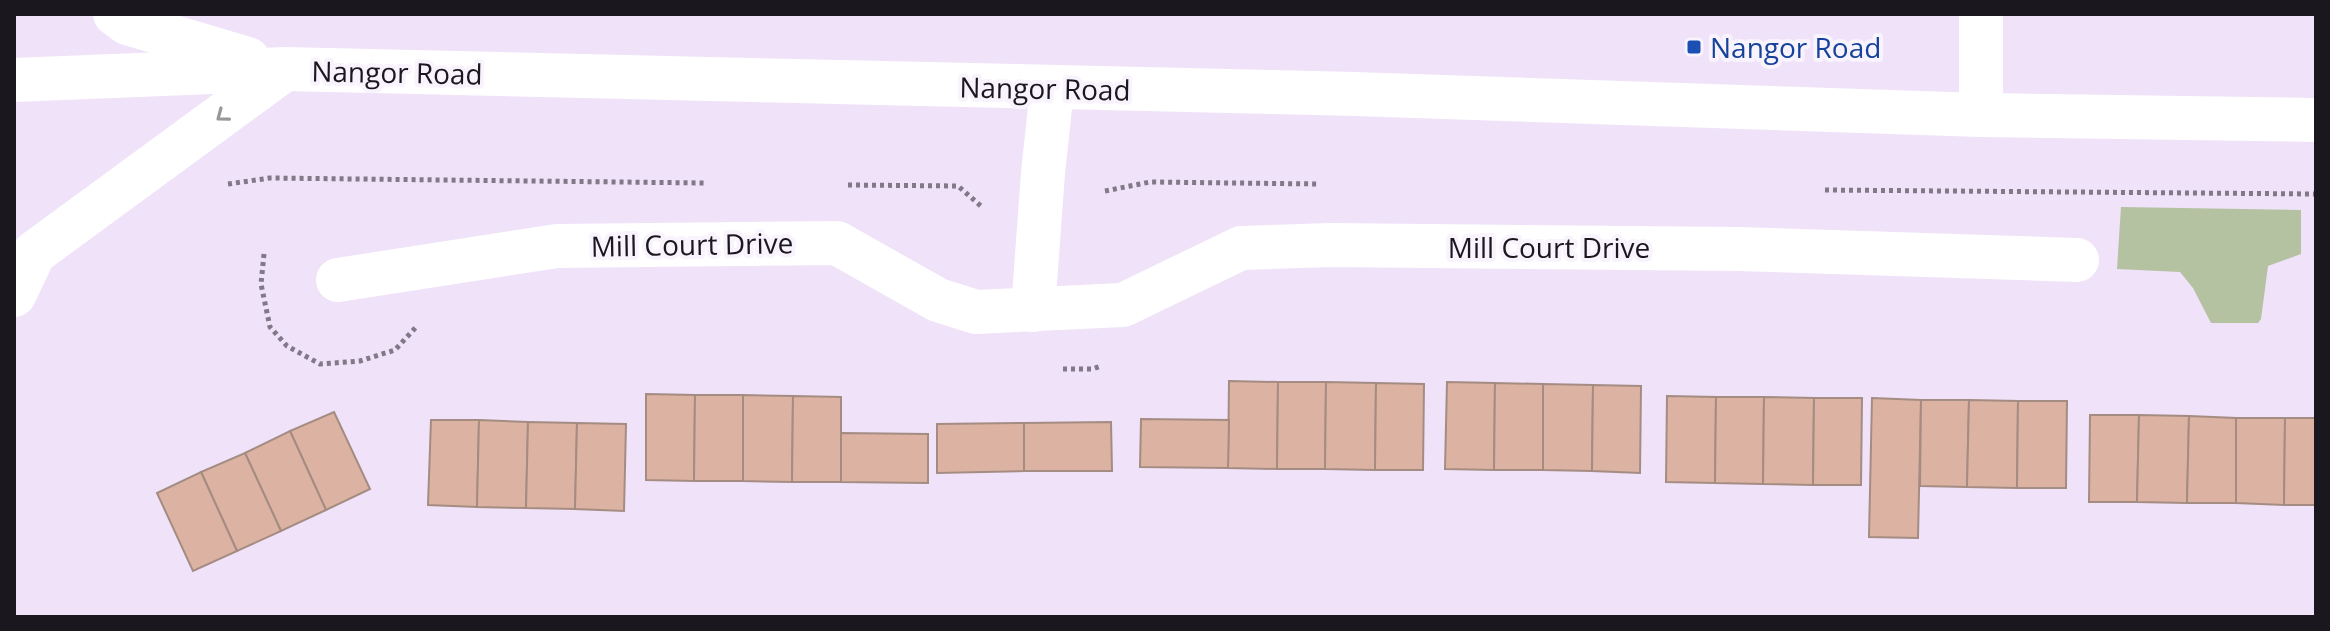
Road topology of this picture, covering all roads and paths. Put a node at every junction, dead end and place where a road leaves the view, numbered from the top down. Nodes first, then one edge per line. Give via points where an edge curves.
1 (115, 14) edge
2 (1981, 14) edge
3 (285, 69) junction
4 (14, 80) edge
5 (1052, 89) junction
6 (1981, 115) junction
7 (2316, 120) edge
8 (2077, 260) dead end
9 (338, 280) dead end
10 (14, 295) edge
11 (1033, 310) junction

1 - 3 main road via 127,23
2 - 6 main road
3 - 4 main road, Nangor Road
3 - 5 main road, Nangor Road
3 -> 10 main road via 34,253
5 - 6 main road, Nangor Road
5 - 11 main road
6 - 7 main road, Nangor Road
8 - 11 main road, Mill Court Drive via 1738,249 1241,248 1123,305
9 - 11 main road, Mill Court Drive via 557,246 837,243 938,300 976,312

